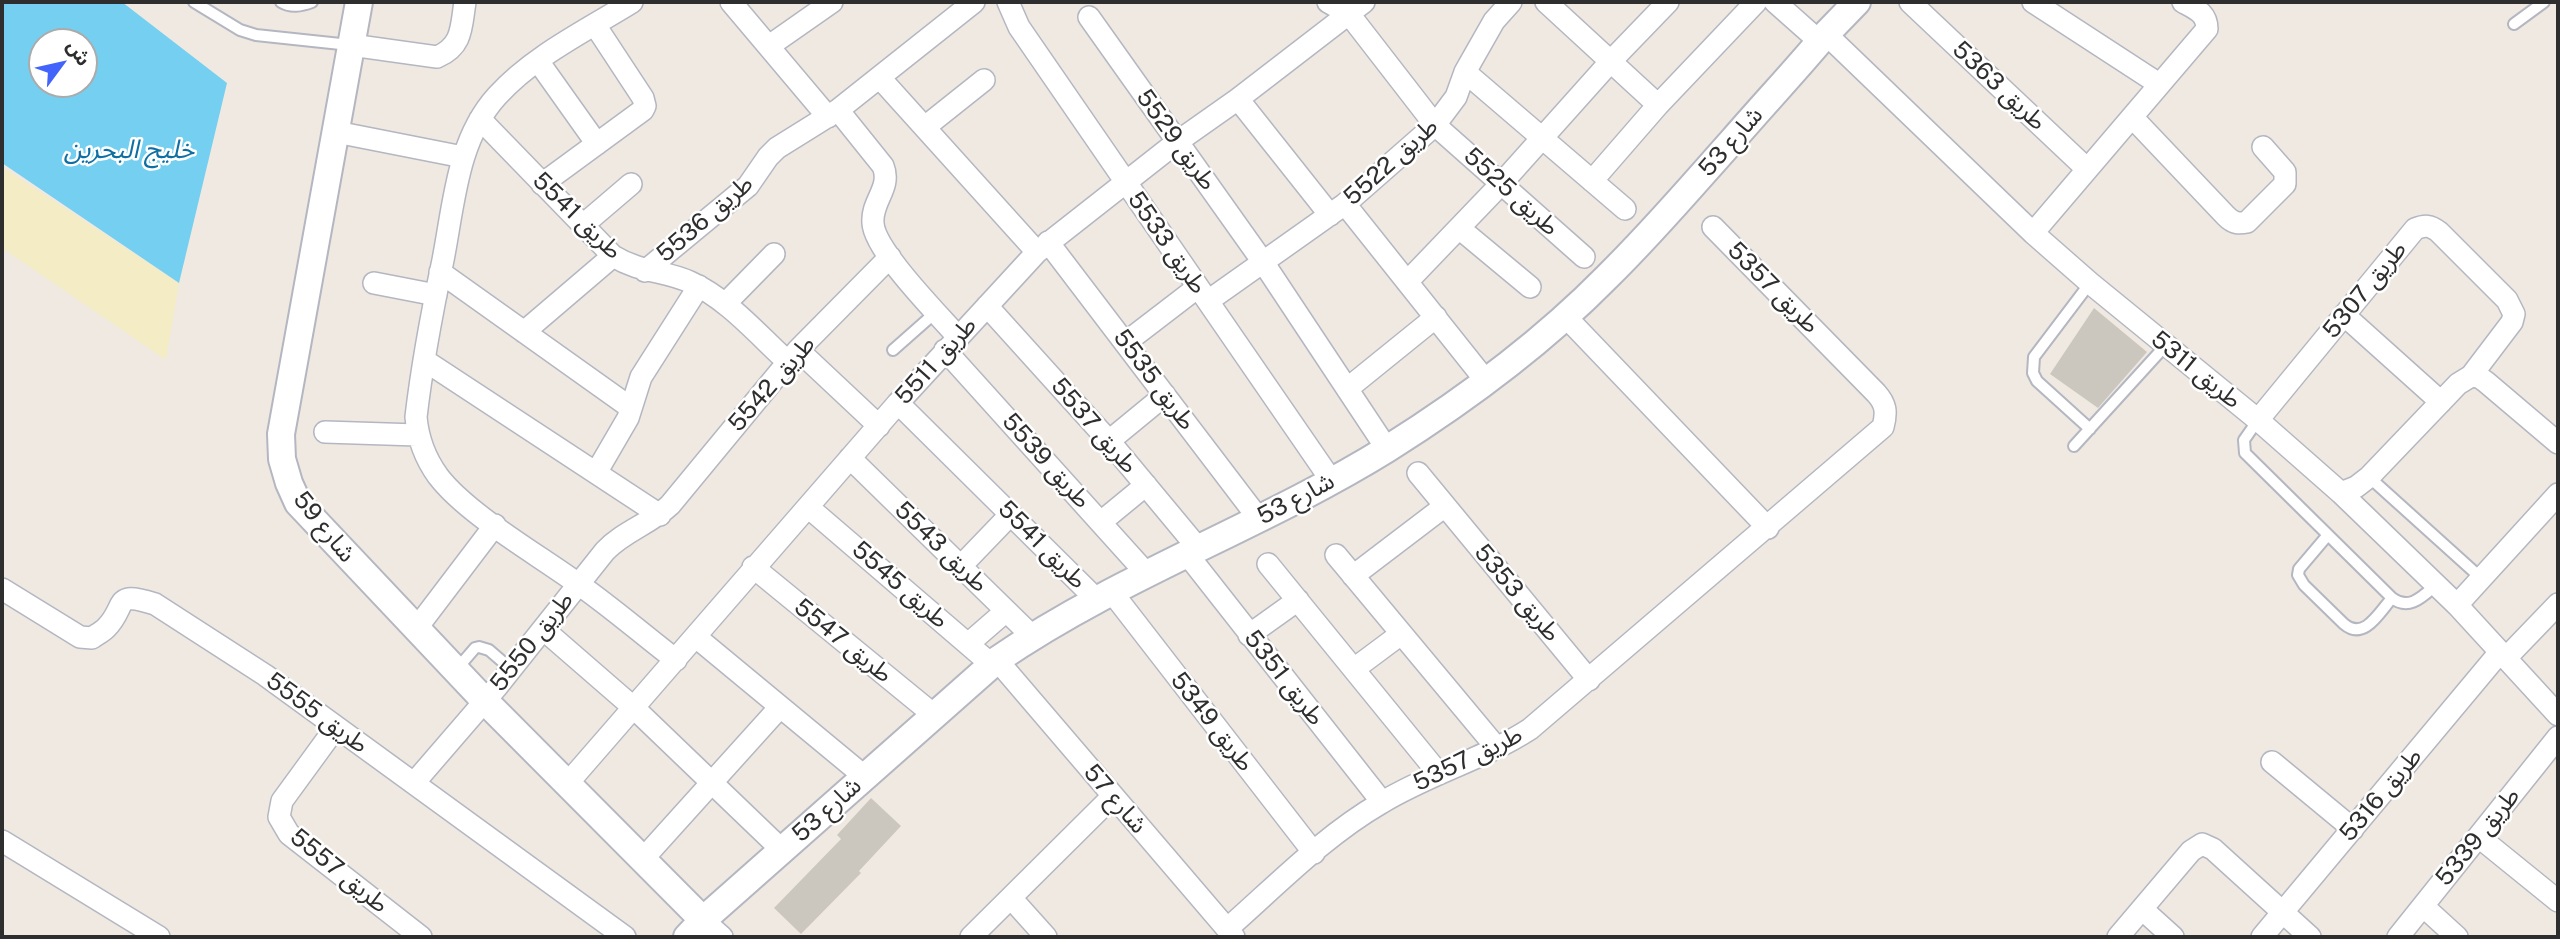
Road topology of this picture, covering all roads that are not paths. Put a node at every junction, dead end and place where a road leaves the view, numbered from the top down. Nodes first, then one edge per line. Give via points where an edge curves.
1 (194, 2) edge
2 (281, 2) edge
3 (313, 2) edge
4 (359, 2) edge
5 (465, 2) edge
6 (632, 2) edge
7 (731, 2) edge
8 (832, 2) edge
9 (974, 2) edge
10 (1008, 2) edge
11 (1328, 2) edge
12 (1511, 2) edge
13 (1546, 2) edge
14 (1668, 2) edge
15 (1755, 2) edge
16 (1775, 2) edge
17 (1857, 2) edge
18 (1910, 2) edge
19 (2033, 2) edge
20 (2183, 2) edge
21 (2544, 2) edge
22 (1357, 8) edge
23 (1089, 17) dead end
24 (2514, 23) dead end
25 (595, 25) junction
26 (1823, 37) junction
27 (351, 45) junction
28 (769, 46) junction
29 (538, 61) junction
30 (1611, 61) junction
31 (1465, 72) junction
32 (880, 78) junction
33 (984, 80) dead end
34 (2159, 84) junction
35 (1238, 99) junction
36 (1658, 104) junction
37 (833, 113) junction
38 (2132, 117) junction
39 (480, 119) junction
40 (1435, 125) junction
41 (925, 127) junction
42 (336, 132) junction
43 (1542, 136) junction
44 (1177, 142) junction
45 (597, 144) junction
46 (2263, 147) dead end
47 (463, 157) junction
48 (2087, 169) junction
49 (1592, 181) junction
50 (1125, 182) junction
51 (542, 184) junction
52 (631, 184) dead end
53 (1501, 184) junction
54 (1625, 209) dead end
55 (1337, 210) junction
56 (583, 225) junction
57 (1459, 228) junction
58 (1713, 228) dead end
59 (2033, 233) junction
60 (1042, 247) junction
61 (774, 254) dead end
62 (613, 256) junction
63 (890, 257) junction
64 (1584, 257) dead end
65 (1263, 262) junction
66 (645, 271) junction
67 (440, 272) junction
68 (1407, 282) junction
69 (374, 283) dead end
70 (2090, 284) junction
71 (699, 286) junction
72 (1530, 287) dead end
73 (1203, 294) junction
74 (436, 295) junction
75 (725, 304) junction
76 (987, 306) junction
77 (936, 312) junction
78 (2344, 315) junction
79 (1564, 316) junction
80 (1436, 317) junction
81 (524, 332) junction
82 (1125, 343) junction
83 (951, 344) junction
84 (2166, 345) junction
85 (893, 350) dead end
86 (793, 356) junction
87 (424, 360) junction
88 (2471, 376) junction
89 (1486, 381) junction
90 (1347, 389) junction
91 (1165, 395) junction
92 (2441, 402) junction
93 (898, 403) junction
94 (631, 408) junction
95 (2258, 420) junction
96 (878, 426) junction
97 (2090, 429) junction
98 (326, 432) dead end
99 (417, 435) junction
100 (1109, 441) junction
101 (2558, 443) edge
102 (2074, 446) dead end
103 (1387, 449) junction
104 (850, 458) junction
105 (596, 473) junction
106 (1418, 473) dead end
107 (2369, 477) junction
108 (1331, 481) junction
109 (1146, 485) junction
110 (2341, 493) junction
111 (2558, 494) edge
112 (1445, 506) junction
113 (808, 507) junction
114 (1011, 514) junction
115 (660, 515) junction
116 (1259, 519) junction
117 (1101, 522) junction
118 (495, 525) junction
119 (1768, 528) junction
120 (2327, 536) junction
121 (1192, 551) junction
122 (1336, 555) dead end
123 (1268, 564) dead end
124 (961, 566) junction
125 (753, 567) junction
126 (1146, 573) junction
127 (1353, 576) junction
128 (2481, 578) junction
129 (578, 583) junction
130 (2436, 585) junction
131 (2, 589) edge
132 (1103, 595) junction
133 (2392, 598) junction
134 (1298, 600) junction
135 (2558, 604) edge
136 (2457, 605) junction
137 (1006, 611) junction
138 (416, 629) junction
139 (543, 629) junction
140 (1401, 634) junction
141 (1249, 635) junction
142 (1032, 636) junction
143 (696, 637) junction
144 (968, 644) junction
145 (2503, 655) junction
146 (676, 660) junction
147 (994, 662) junction
148 (511, 669) junction
149 (1354, 669) junction
150 (456, 670) junction
151 (1589, 680) junction
152 (485, 701) junction
153 (780, 707) junction
154 (634, 708) junction
155 (934, 715) junction
156 (2558, 715) edge
157 (336, 727) junction
158 (2558, 737) edge
159 (1496, 747) junction
160 (2272, 762) dead end
161 (1439, 774) junction
162 (864, 776) junction
163 (414, 783) junction
164 (567, 784) junction
165 (713, 784) junction
166 (1112, 797) junction
167 (1382, 802) junction
168 (2353, 829) junction
169 (2479, 837) junction
170 (2, 841) edge
171 (783, 851) junction
172 (1314, 853) junction
173 (642, 860) junction
174 (1011, 898) junction
175 (2558, 901) edge
176 (2423, 906) junction
177 (2142, 909) junction
178 (2283, 912) junction
179 (704, 932) edge
180 (1231, 933) edge
181 (159, 937) edge
182 (421, 937) edge
183 (625, 937) edge
184 (971, 937) edge
185 (1046, 937) edge
186 (2118, 937) edge
187 (2174, 937) edge
188 (2262, 937) edge
189 (2310, 937) edge
190 (2398, 937) edge
191 (2457, 937) edge

1 - 27 lane via 256,35
2 - 3 lane via 288,6
4 - 27 street, شارع 59
5 - 27 street via 457,42 437,57
6 - 25 street
7 - 28 street
8 - 28 street
9 - 32 street, طريق 5536
10 - 50 street, طريق 5533 via 1019,27
11 - 22 street, طريق 5525
12 - 31 street, طريق 5522 via 1494,21
13 - 30 street
14 - 30 street
15 - 36 street
16 - 26 street, طريق 5311
17 - 26 street, شارع 53
18 - 48 street, طريق 5363
19 - 34 street
20 - 34 street via 2204,15 2207,29
21 - 24 lane
22 - 35 street, طريق 5511
22 - 40 street, طريق 5525
23 - 44 street, طريق 5529
25 - 29 street
25 - 45 street via 645,106
26 - 59 street, طريق 5311
26 - 79 street, شارع 53 via 1648,236
27 - 42 street, شارع 59
28 - 37 street
29 - 39 street via 512,80
29 - 45 street
30 - 36 street
30 - 43 street
31 - 40 street, طريق 5522 via 1456,97
31 - 43 street
32 - 37 street, طريق 5536
32 - 41 street, طريق 5535
33 - 41 street
34 - 38 street
35 - 44 street, طريق 5511
35 - 55 street
36 - 49 street
37 - 63 street via 883,166 886,183 873,226
37 - 66 street, طريق 5536 via 777,148 748,186
38 - 46 street via 2232,222 2239,224 2247,222 2285,184 2285,172
38 - 48 street
39 - 47 street
39 - 51 street, طريق 5541
40 - 53 street, طريق 5525
40 - 55 street, طريق 5522
41 - 60 street, طريق 5535
42 - 47 street
42 - 138 street, شارع 59 via 281,434 282,459 298,503
43 - 49 street
43 - 53 street
44 - 50 street, طريق 5511
44 - 65 street, طريق 5529
45 - 51 street
47 - 67 street
48 - 59 street
49 - 54 street
50 - 60 street, طريق 5511
50 - 73 street, طريق 5533
51 - 56 street, طريق 5541
52 - 56 street
53 - 57 street
53 - 64 street, طريق 5525
55 - 65 street, طريق 5522
55 - 68 street
56 - 62 street, طريق 5541
57 - 68 street
57 - 72 street
58 - 119 street, طريق 5357 via 1884,402 1883,427
59 - 70 street, طريق 5311
60 - 76 street, طريق 5511
60 - 82 street, طريق 5535
61 - 75 street
62 - 66 street, طريق 5541
62 - 81 street
63 - 77 street
63 - 86 street, طريق 5542
65 - 73 street, طريق 5522
65 - 90 street, طريق 5529
66 - 71 street, طريق 5541
67 - 74 street
67 - 81 street
68 - 80 street
69 - 74 street
70 - 84 street, طريق 5311
70 - 97 lane via 2032,365 2037,381
71 - 75 street, طريق 5541
71 - 94 street via 641,377
73 - 82 street, طريق 5522
73 - 108 street, طريق 5533
74 - 87 street
75 - 86 street, طريق 5541
76 - 83 street, طريق 5511
76 - 100 street, طريق 5537
77 - 83 street
77 - 85 lane
78 - 88 street, طريق 5307 via 2415,229 2432,226 2512,306 2512,322
78 - 92 street
78 - 95 street, طريق 5307
79 - 89 street, شارع 53
79 - 119 street
80 - 89 street
80 - 90 street
81 - 94 street
82 - 91 street, طريق 5535
83 - 93 street, طريق 5511
83 - 117 street, طريق 5539
84 - 95 street, طريق 5311
84 - 97 lane
86 - 96 street, طريق 5541
86 - 115 street, طريق 5542
87 - 99 street
87 - 105 street
88 - 92 street
88 - 101 street via 2486,382
89 - 103 street, شارع 53
90 - 103 street, طريق 5529
91 - 100 street
91 - 116 street, طريق 5535
92 - 107 street
93 - 96 street, طريق 5511
93 - 114 street, طريق 5541
94 - 105 street
95 - 110 street, طريق 5311
95 - 120 lane via 2244,440 2245,453
96 - 104 street, طريق 5511
97 - 102 lane
98 - 99 street
99 - 118 street via 440,478
100 - 109 street, طريق 5537
103 - 108 street, شارع 53
104 - 113 street, طريق 5511
104 - 124 street, طريق 5543
105 - 115 street
106 - 112 street, طريق 5353
107 - 110 street
107 - 128 lane
108 - 116 street, شارع 53
109 - 117 street
109 - 121 street, طريق 5537
110 - 130 street, طريق 5311
111 - 128 street
112 - 127 street
112 - 151 street, طريق 5353
113 - 125 street, طريق 5511
113 - 144 street, طريق 5545
114 - 124 street
114 - 132 street, طريق 5541
115 - 129 street, طريق 5550 via 615,540
116 - 121 street, شارع 53
117 - 126 street, طريق 5539
118 - 129 street
118 - 138 street
119 - 151 street, طريق 5357
120 - 133 lane
120 - 133 lane via 2298,575 2350,629 2370,623
121 - 126 street, شارع 53
121 - 141 street, طريق 5351
122 - 127 street
123 - 134 street
124 - 137 street, طريق 5543
125 - 143 street, طريق 5511
125 - 155 street, طريق 5547
126 - 132 street, شارع 53
127 - 140 street
128 - 136 street
129 - 139 street, طريق 5550
129 - 146 street
130 - 133 lane via 2414,603 2398,603
130 - 136 street, طريق 5311
131 - 157 street, طريق 5555 via 79,637 92,638 107,627 127,599 155,604
132 - 142 street, شارع 53
132 - 172 street, طريق 5349
134 - 141 street
134 - 149 street
135 - 145 street, طريق 5316
136 - 145 street, طريق 5311
137 - 142 street, طريق 5543
137 - 144 street
138 - 150 street, شارع 59
139 - 148 street, طريق 5550
139 - 154 street
140 - 149 street
140 - 159 street
141 - 167 street, طريق 5351
142 - 147 street, شارع 53
143 - 146 street, طريق 5511
143 - 153 street
144 - 147 street, طريق 5545
145 - 156 street, طريق 5311
145 - 168 street, طريق 5316
146 - 154 street, طريق 5511
147 - 155 street, شارع 53
147 - 166 street, شارع 57
148 - 150 lane via 480,647
148 - 152 street, طريق 5550
149 - 161 street
150 - 152 street, شارع 59
151 - 159 street, طريق 5357 via 1530,729
152 - 163 street, طريق 5550
152 - 164 street, شارع 59
153 - 162 street
153 - 165 street
154 - 164 street, طريق 5511
154 - 165 street
155 - 162 street, شارع 53
157 - 163 street, طريق 5555
157 - 182 street, طريق 5557 via 282,801 279,817 289,834
158 - 169 street, طريق 5339
159 - 161 street, طريق 5357
160 - 168 street
161 - 167 street, طريق 5357
162 - 171 street, شارع 53
163 - 183 street, طريق 5555
164 - 173 street, شارع 59
165 - 171 street
165 - 173 street
166 - 174 street
166 - 180 street, شارع 57
167 - 172 street, طريق 5357
168 - 178 street, طريق 5316
169 - 175 street
169 - 176 street, طريق 5339
170 - 181 street
171 - 179 street, شارع 53
172 - 180 street, طريق 5357
173 - 179 street, شارع 59
174 - 184 street
174 - 185 street
176 - 190 street, طريق 5339
176 - 191 street
177 - 178 street via 2202,844
177 - 186 street
177 - 187 street
178 - 188 street, طريق 5316
178 - 189 street

